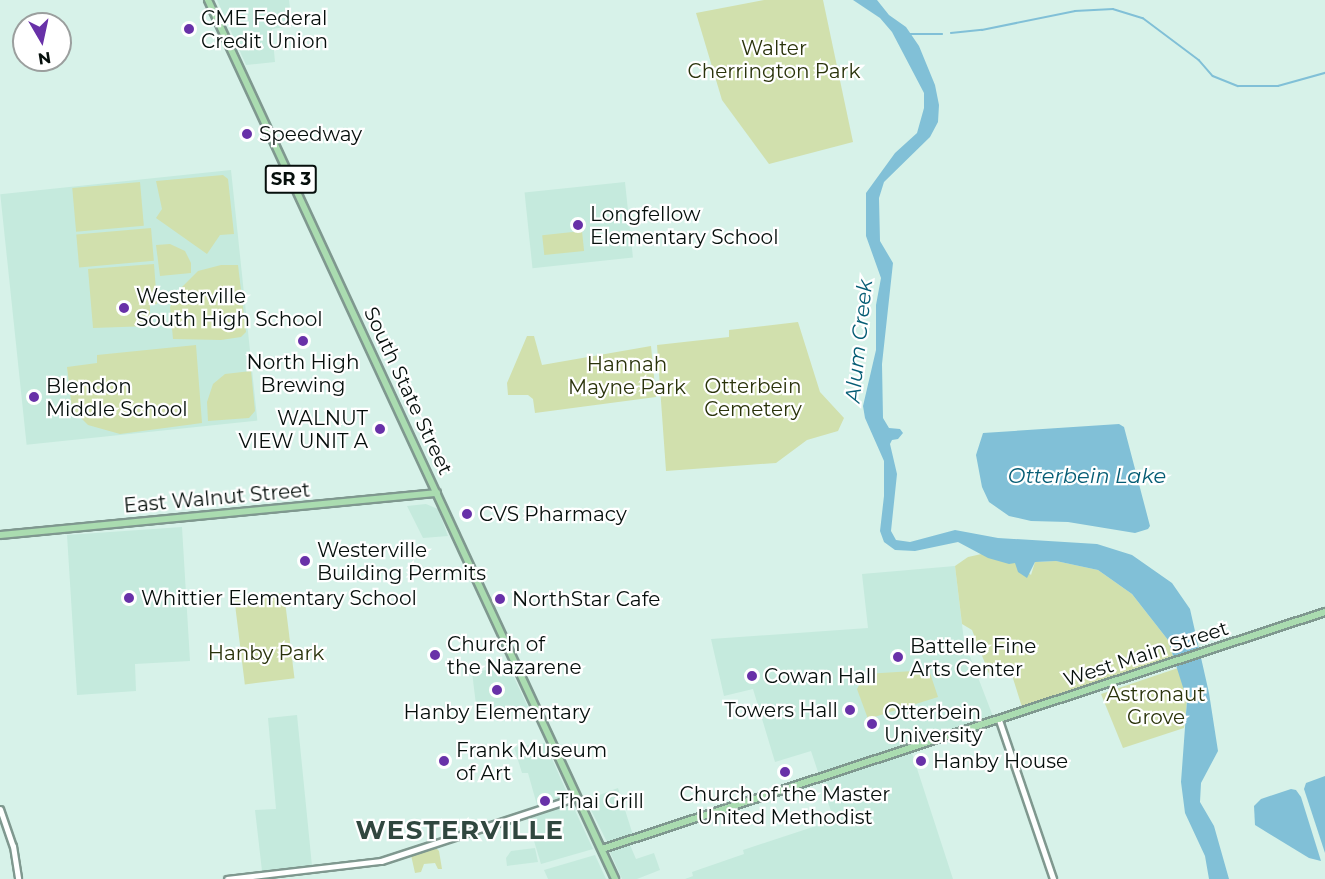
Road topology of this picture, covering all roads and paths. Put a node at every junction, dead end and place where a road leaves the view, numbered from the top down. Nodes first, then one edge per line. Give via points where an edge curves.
1 (208, 0) edge
2 (437, 493) junction
3 (0, 535) edge
4 (1325, 612) edge
5 (999, 720) junction
6 (577, 797) junction
7 (0, 809) edge
8 (602, 849) junction
9 (18, 879) edge
10 (227, 879) edge
11 (615, 879) edge
12 (1053, 879) edge

1 - 2 main road, South State Street / SR 3
2 - 3 main road, East Walnut Street
2 - 6 main road, South State Street / SR 3
4 - 5 main road, West Main Street
5 - 8 main road, West Main Street
5 - 12 street
6 - 8 main road, SR 3
6 - 10 street via 381,861
7 - 9 street via 13,846
8 - 11 main road, SR 3

